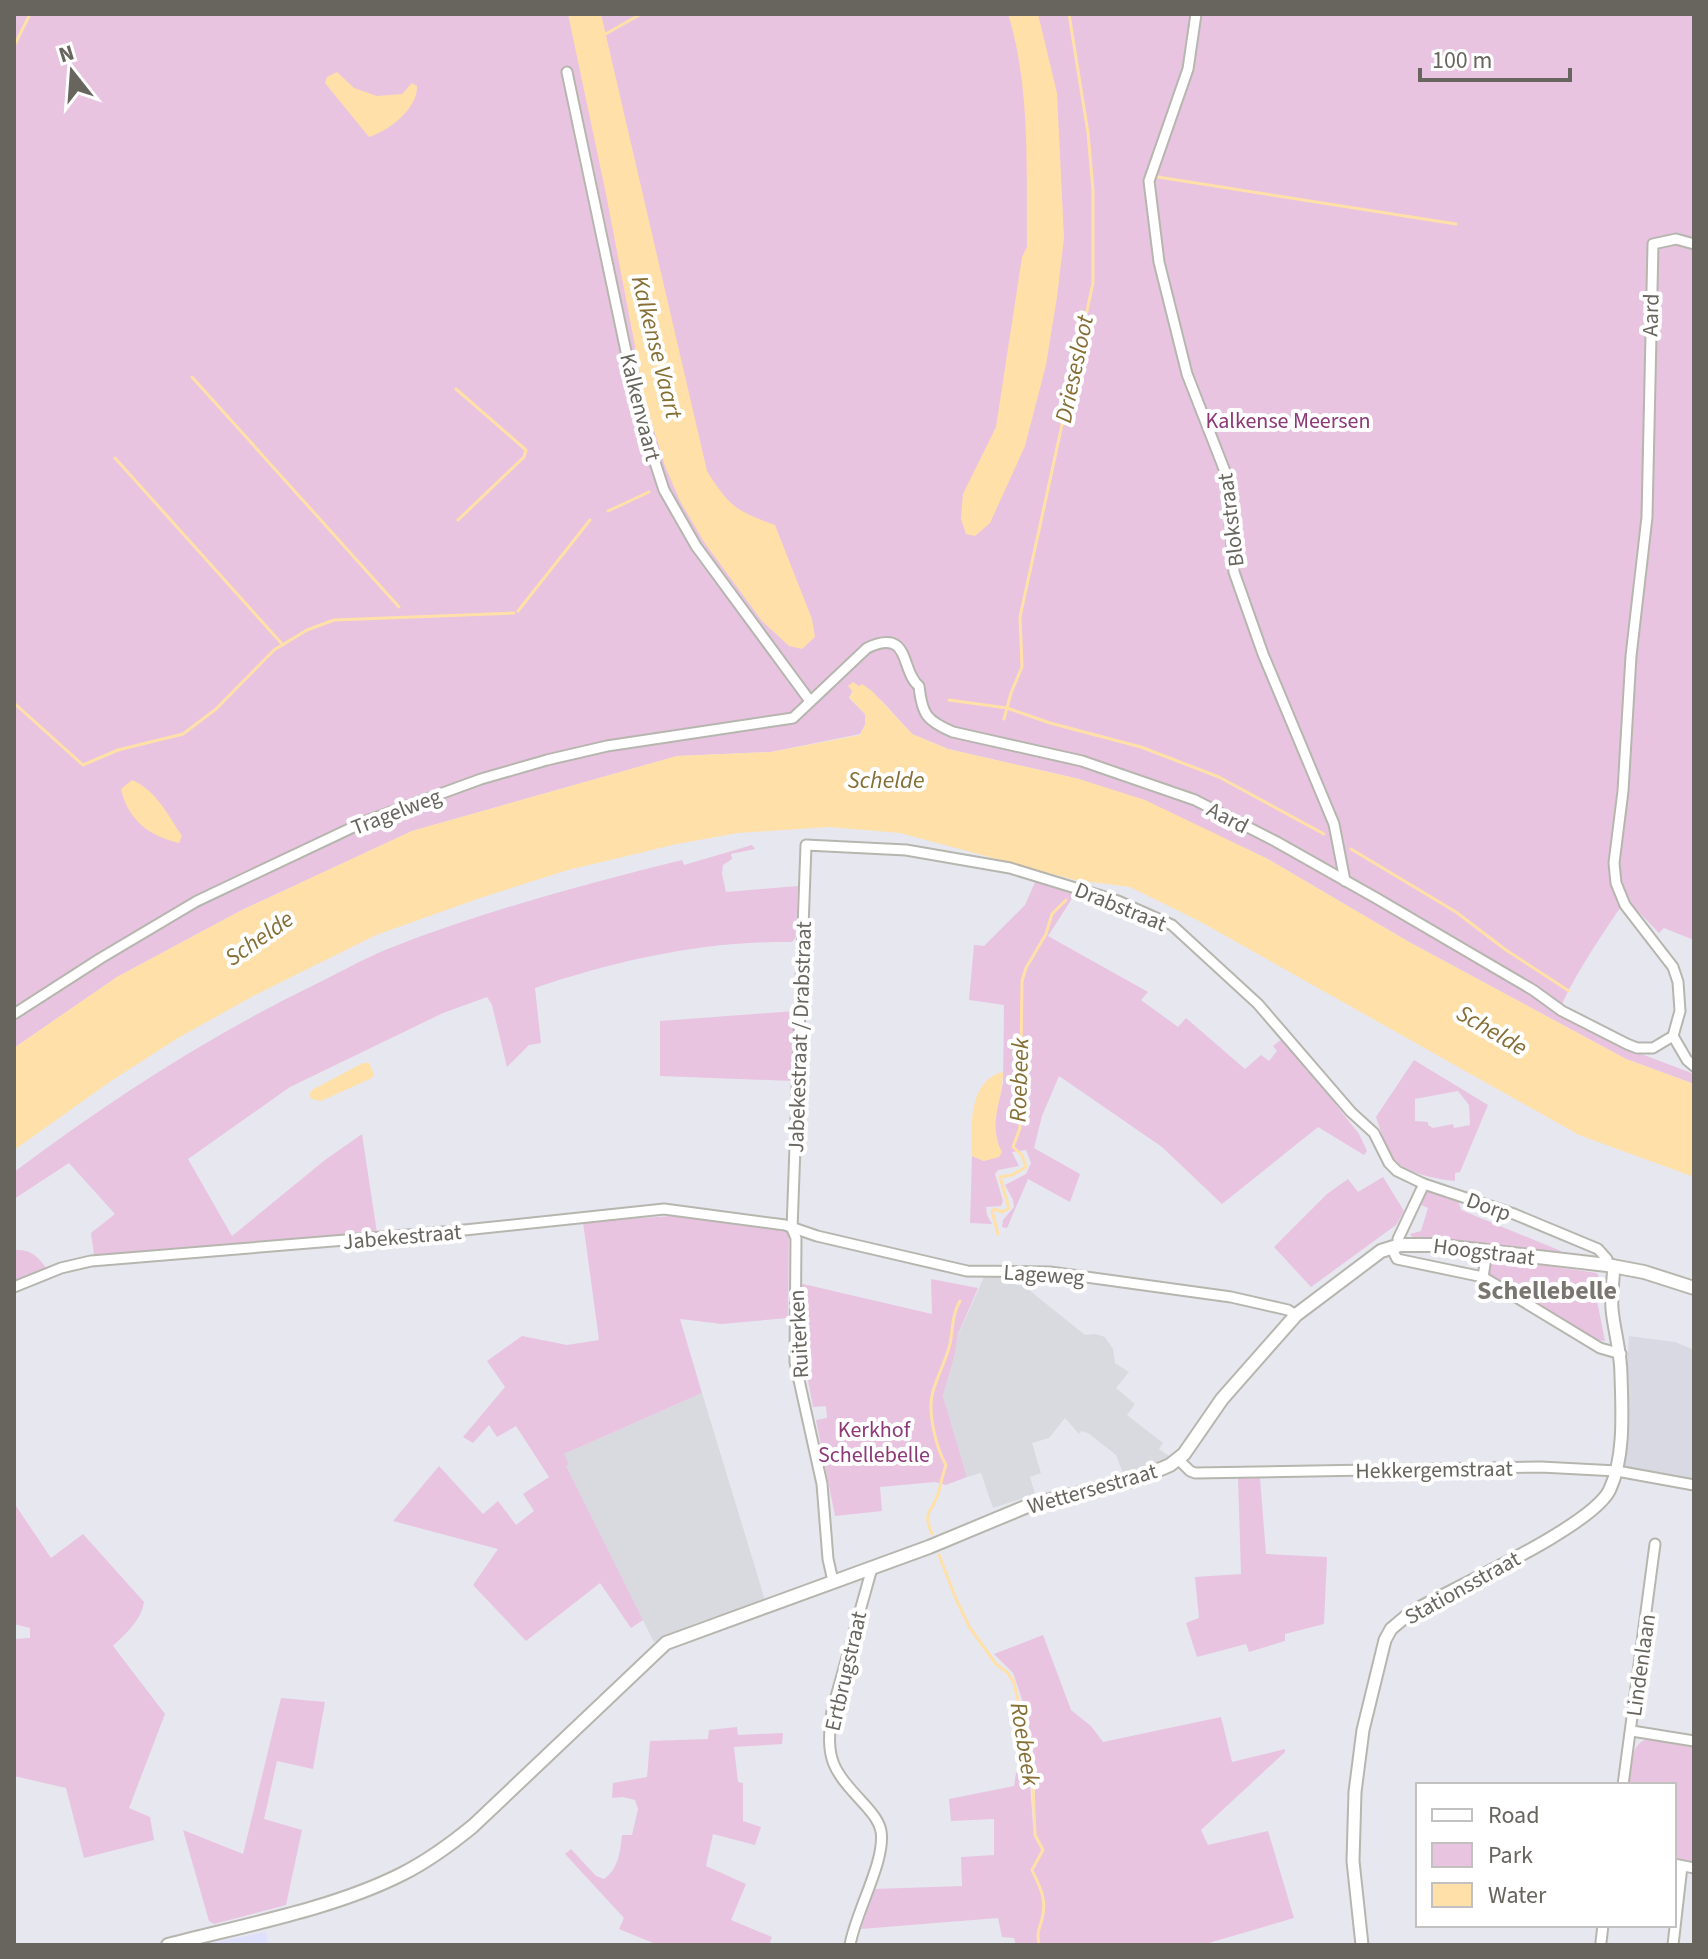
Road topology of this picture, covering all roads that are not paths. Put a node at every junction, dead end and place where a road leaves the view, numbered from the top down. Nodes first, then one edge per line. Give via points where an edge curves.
1 (1196, 14) edge
2 (567, 72) dead end
3 (1694, 244) edge
4 (810, 701) junction
5 (806, 845) joint
6 (1345, 881) junction
7 (14, 1014) edge
8 (1673, 1036) junction
9 (1694, 1066) edge
10 (1424, 1184) junction
11 (792, 1229) junction
12 (1395, 1246) junction
13 (1487, 1251) junction
14 (1369, 1258) joint
15 (1611, 1266) junction
16 (1483, 1277) junction
17 (14, 1287) edge
18 (1694, 1288) edge
19 (1296, 1315) junction
20 (1621, 1354) junction
21 (1178, 1459) junction
22 (1617, 1471) junction
23 (1694, 1485) edge
24 (1655, 1544) dead end
25 (872, 1568) junction
26 (833, 1581) junction
27 (1632, 1731) junction
28 (1694, 1741) edge
29 (1623, 1783) edge
30 (1678, 1865) edge
31 (1694, 1868) edge
32 (1676, 1897) edge
33 (1603, 1927) edge
34 (1601, 1942) dead end
35 (168, 1945) edge
36 (850, 1945) edge
37 (1362, 1945) edge

1 - 6 street, Blokstraat via 1188,69 1149,181 1159,262 1187,374 1226,474 1234,572 1334,824
2 - 4 street, Kalkenvaart via 639,413 664,490 696,546
3 - 8 street, Aard via 1676,239 1653,244 1647,517 1614,863 1625,905 1673,967 1680,1011
4 - 6 street, Aard via 867,648 896,646 919,686 929,720 941,727 1082,761 1168,789
4 - 7 street, Tragelweg via 793,718 547,760 366,821 197,901
5 - 10 street, Drabstraat via 906,850 1010,868 1118,901 1172,925 1258,1004 1374,1133 1389,1163
5 - 11 street, Jabekestraat / Drabstraat
6 - 8 street, Aard via 1627,1044 1653,1048
8 - 9 street
10 - 12 street
10 - 15 street, Dorp via 1598,1249
11 - 17 street, Jabekestraat via 686,1210 646,1210 91,1261
11 - 19 street, Lageweg via 967,1271 1033,1270 1167,1287 1252,1301
11 - 26 street, Ruiterken via 795,1362 822,1484
12 - 13 main road, Hoogstraat
12 - 14 main road, Hoogstraat
12 - 16 street via 1397,1259
13 - 15 main road, Hoogstraat
13 - 16 street, Dorp
14 - 19 main road, Wettersestraat
15 - 18 main road, Hoogstraat
15 - 20 street, Stationsstraat
16 - 20 street via 1589,1341
19 - 21 main road, Wettersestraat
20 - 22 street, Stationsstraat
21 - 22 street, Hekkergemstraat via 1195,1473 1528,1467
21 - 25 main road, Wettersestraat via 1138,1479 1030,1505
22 - 23 street, Hekkergemstraat
22 - 37 street, Stationsstraat via 1596,1509 1410,1613 1385,1640 1372,1683 1355,1792 1353,1861
24 - 27 street, Lindenlaan
25 - 26 main road, Wettersestraat
25 - 36 street, Ertbrugstraat via 829,1735 830,1759 839,1777 870,1810 882,1834
26 - 35 main road, Wettersestraat via 666,1643 473,1826 404,1873 362,1892
27 - 28 street
27 - 29 street, Lindenlaan
30 - 31 street
30 - 32 street
33 - 34 street

